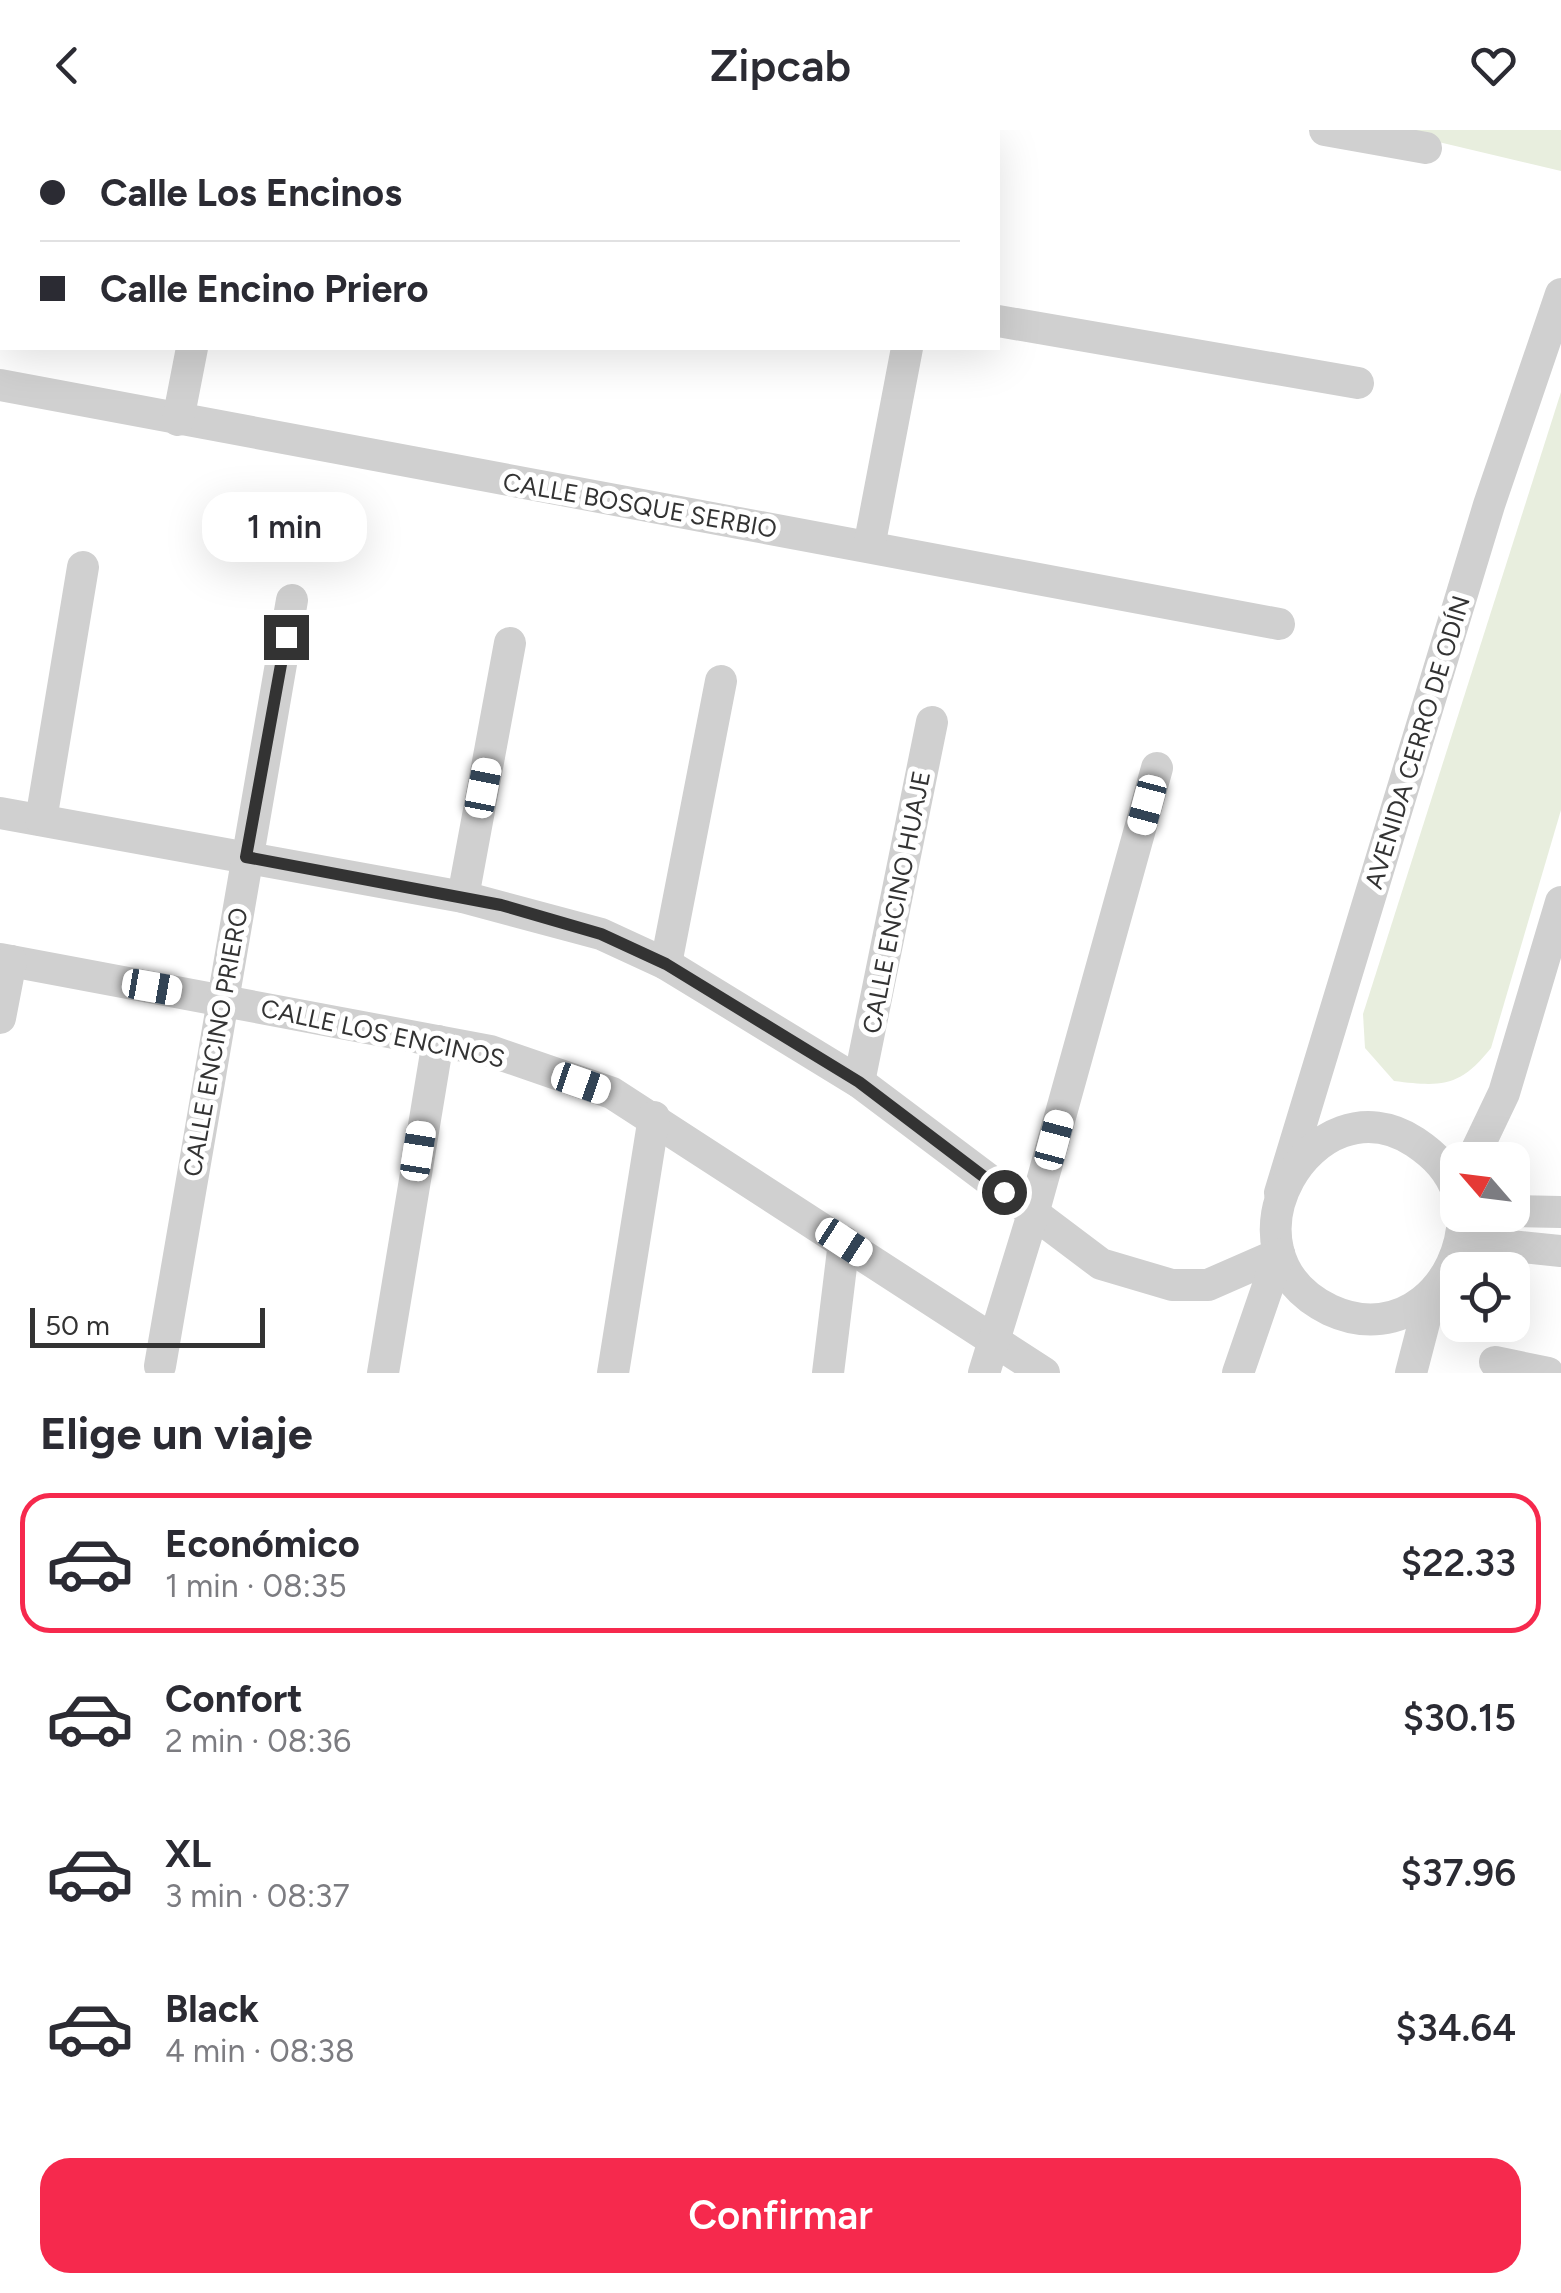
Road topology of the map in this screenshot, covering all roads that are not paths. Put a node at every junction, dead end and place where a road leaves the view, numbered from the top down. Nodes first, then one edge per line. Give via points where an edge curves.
1 (1325, 130) edge
2 (1426, 148) dead end
3 (1561, 294) edge
4 (1000, 321) edge
5 (192, 350) edge
6 (907, 350) edge
7 (1358, 383) dead end
8 (0, 385) edge
9 (178, 420) junction
10 (869, 546) junction
11 (83, 567) dead end
12 (292, 600) dead end
13 (1280, 624) dead end
14 (510, 643) dead end
15 (721, 682) dead end
16 (932, 722) dead end
17 (1157, 768) dead end
18 (0, 813) edge
19 (41, 820) junction
20 (246, 857) junction
21 (462, 897) junction
22 (1561, 902) edge
23 (5, 959) edge
24 (666, 964) junction
25 (222, 1000) junction
26 (0, 1018) edge
27 (438, 1042) junction
28 (859, 1082) junction
29 (654, 1118) junction
30 (1481, 1142) edge
31 (1440, 1165) edge
32 (1280, 1193) junction
33 (1530, 1211) edge
34 (1561, 1212) edge
35 (1034, 1214) junction
36 (1461, 1232) edge
37 (1480, 1232) edge
38 (844, 1242) junction
39 (1561, 1250) edge
40 (1279, 1254) junction
41 (1432, 1296) junction
42 (993, 1338) junction
43 (1494, 1362) dead end
44 (160, 1366) dead end
45 (382, 1373) edge
46 (613, 1373) edge
47 (828, 1373) edge
48 (984, 1373) edge
49 (1044, 1373) edge
50 (1238, 1373) edge
51 (1411, 1373) edge
52 (1548, 1373) edge

1 - 2 street
3 - 32 street, AVENIDA CERRO DE ODÍN via 1489,505
4 - 7 street
5 - 9 street
6 - 10 street
8 - 9 street, CALLE BOSQUE SERBIO
9 - 10 street, CALLE BOSQUE SERBIO
10 - 13 street, CALLE BOSQUE SERBIO
11 - 19 street
12 - 20 street, CALLE ENCINO PRIERO
14 - 21 street
15 - 24 street
16 - 28 street, CALLE ENCINO HUAJE
17 - 35 street
18 - 19 street
19 - 20 street
20 - 21 street
20 - 25 street, CALLE ENCINO PRIERO
21 - 24 street via 601,934
22 - 30 street via 1504,1094
23 - 25 street, CALLE LOS ENCINOS
23 - 26 street
24 - 28 street
25 - 27 street, CALLE LOS ENCINOS
25 - 44 street, CALLE ENCINO PRIERO
27 - 29 street, CALLE LOS ENCINOS via 490,1051 612,1093
27 - 45 street
28 - 35 street
29 - 38 street, CALLE LOS ENCINOS
29 - 46 street
31 - 32 street via 1407,1137 1346,1132 1317,1145
32 - 40 street, AVENIDA CERRO DE ODÍN via 1274,1223
33 - 34 street
35 - 40 street via 1100,1264 1172,1285 1208,1285
35 - 42 street
36 - 41 street via 1452,1271
37 - 39 street
38 - 42 street, CALLE LOS ENCINOS
38 - 47 street
40 - 41 street via 1304,1292 1342,1316 1374,1319
40 - 50 street
41 - 51 street
42 - 48 street
42 - 49 street, CALLE LOS ENCINOS
43 - 52 street

